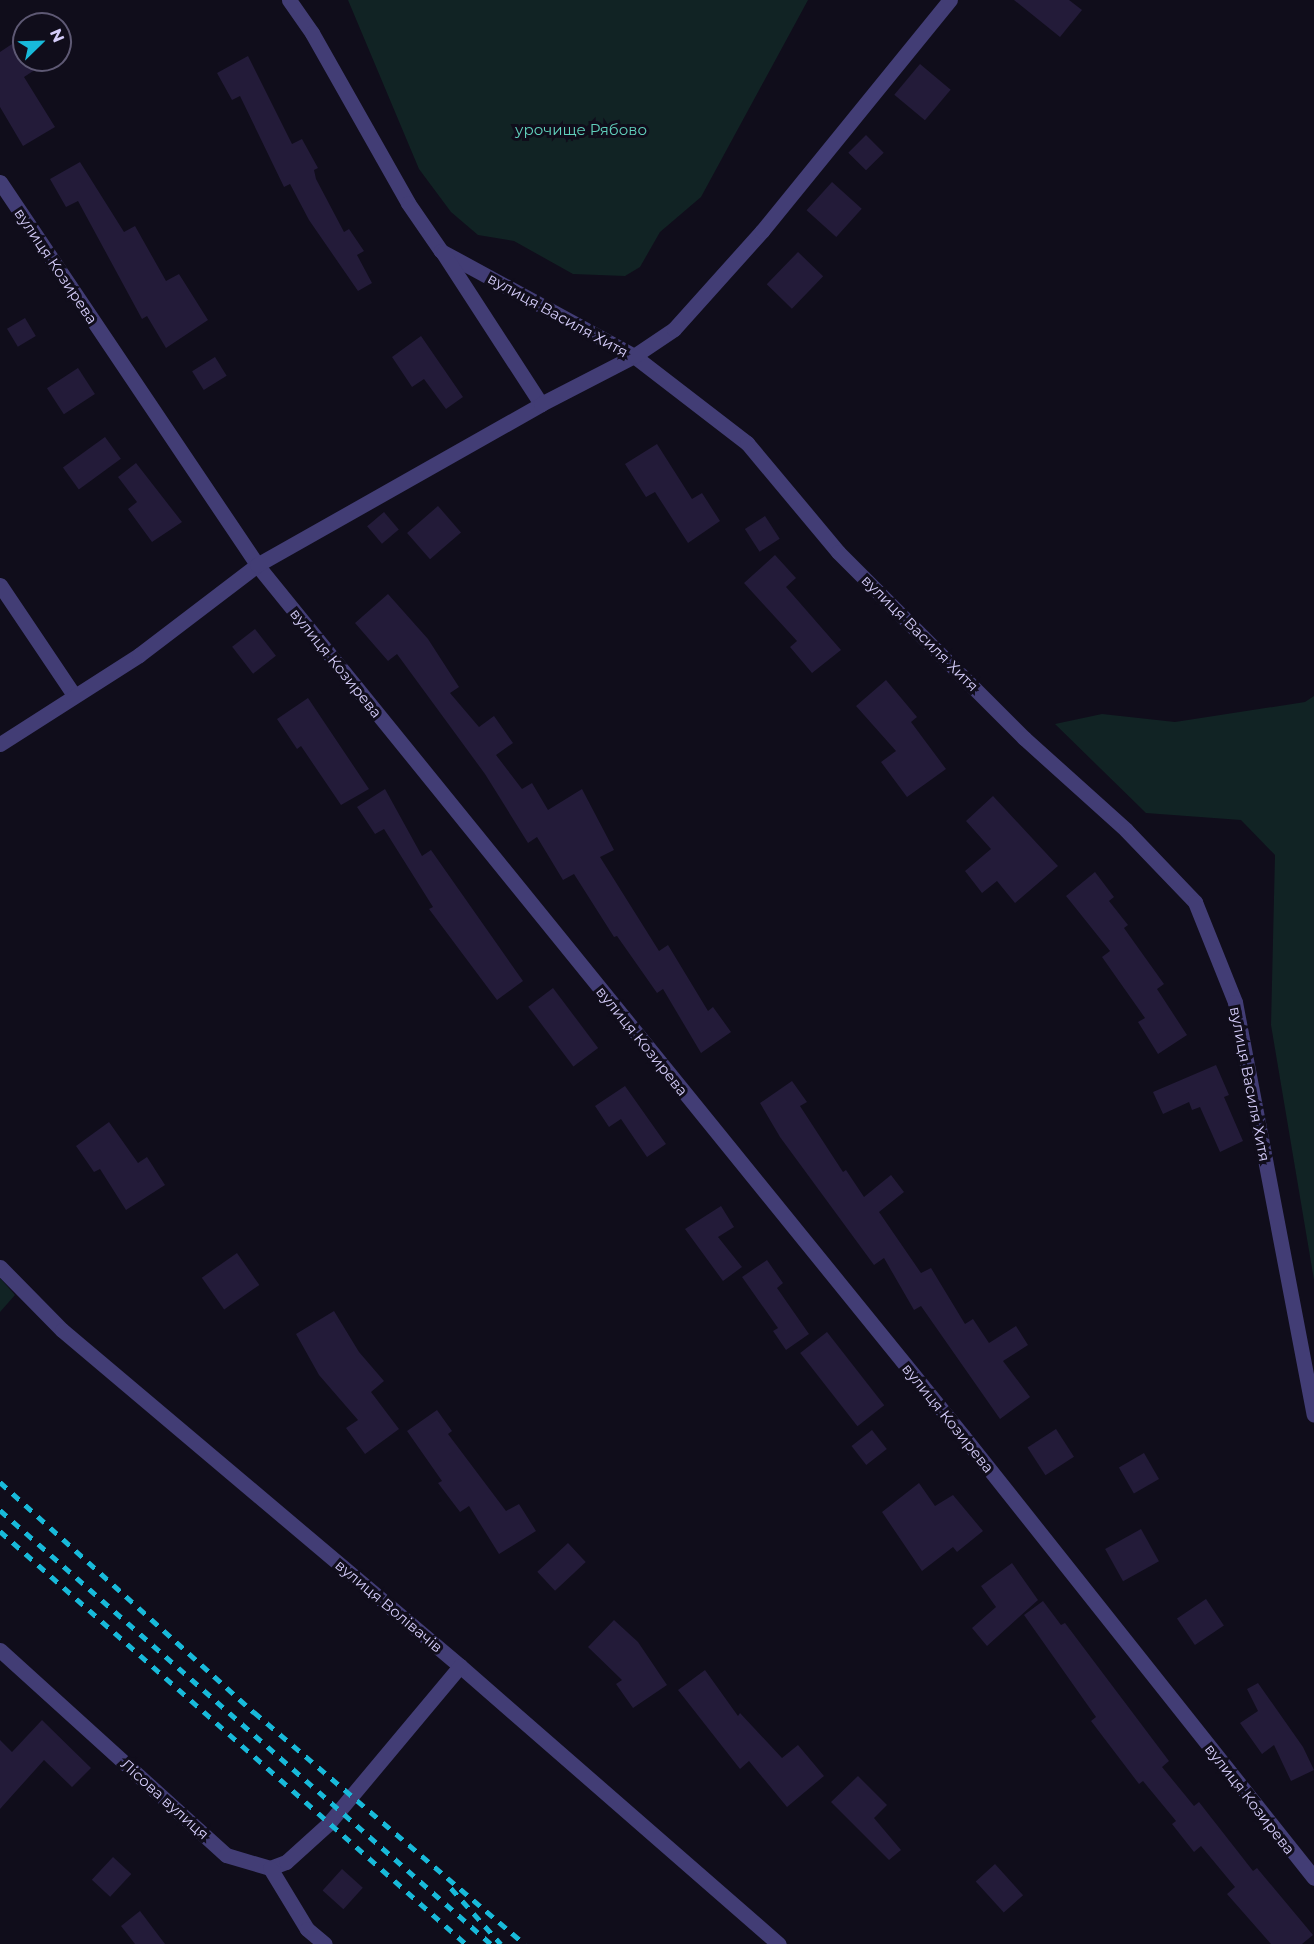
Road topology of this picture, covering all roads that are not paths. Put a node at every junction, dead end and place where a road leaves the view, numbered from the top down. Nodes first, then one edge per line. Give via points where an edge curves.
1 (289, 0) edge
2 (950, 0) edge
3 (0, 182) edge
4 (441, 250) junction
5 (634, 356) junction
6 (541, 404) junction
7 (257, 565) junction
8 (0, 585) edge
9 (74, 694) junction
10 (0, 744) edge
11 (0, 1267) edge
12 (1314, 1415) edge
13 (0, 1650) edge
14 (460, 1666) junction
15 (270, 1868) junction
16 (1314, 1878) edge
17 (325, 1944) edge
18 (779, 1944) edge

1 - 4 street, вулиця Василя Хитя via 312,33 408,202
2 - 5 street via 762,231 674,329
3 - 7 street, вулиця Козирева
4 - 5 street, вулиця Василя Хитя
4 - 6 street
5 - 6 street
5 - 12 street, вулиця Василя Хитя via 747,443 838,552 1024,738 1126,830 1195,902 1235,1002
6 - 7 street
7 - 9 street via 139,655
7 - 16 street, вулиця Козирева via 970,1445
8 - 9 street
9 - 10 street
11 - 14 street, вулиця Волівачів via 62,1330
13 - 15 street, Лісова вулиця via 226,1855
14 - 15 street via 328,1824 286,1862
14 - 18 street, вулиця Волівачів
15 - 17 street via 307,1929

